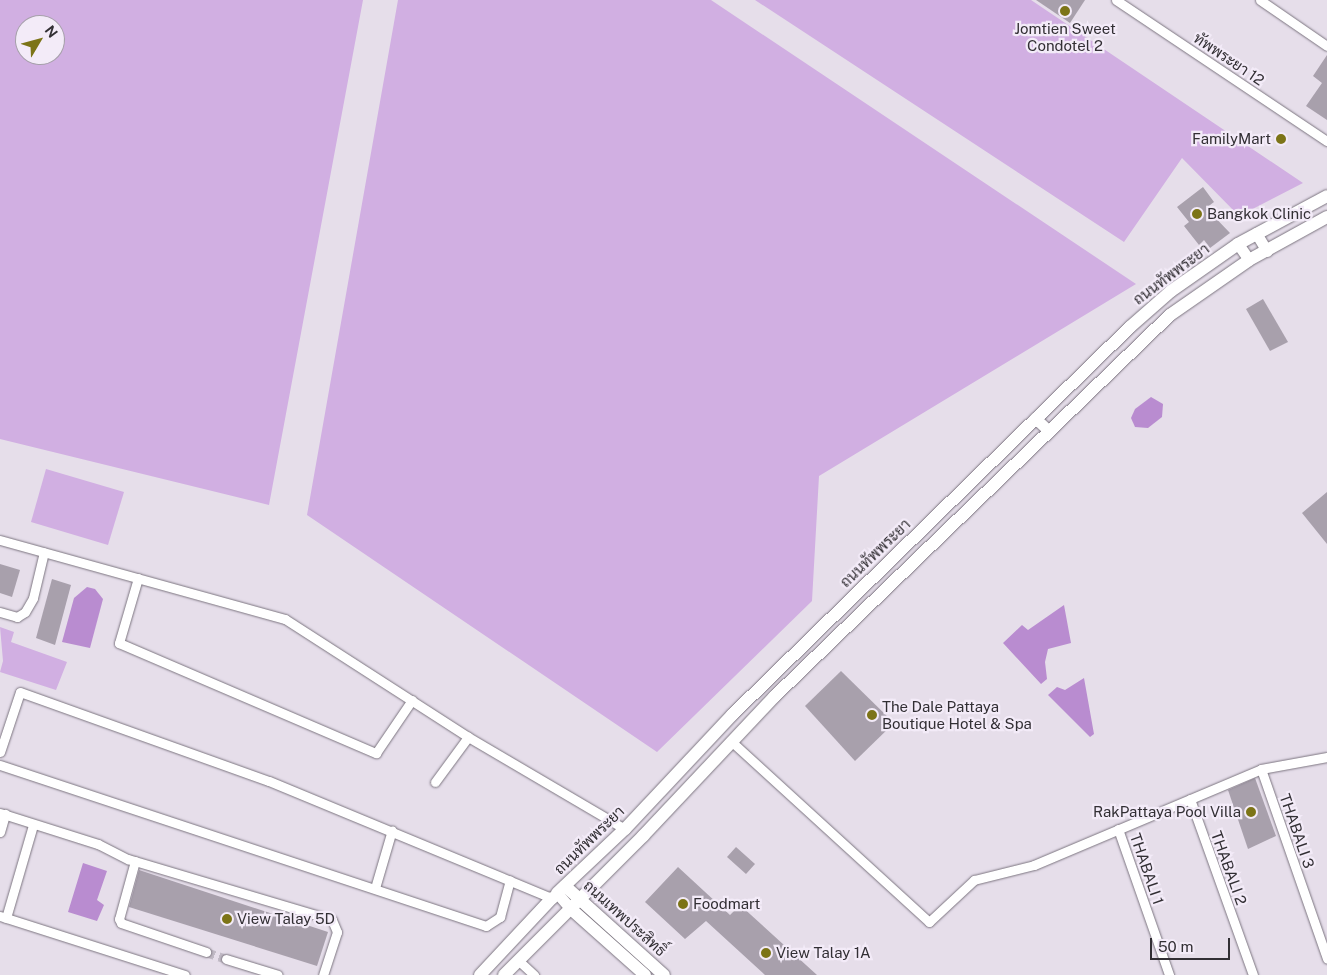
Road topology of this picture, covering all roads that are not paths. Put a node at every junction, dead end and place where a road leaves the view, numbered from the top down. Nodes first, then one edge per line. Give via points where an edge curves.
1 (1116, 0) edge
2 (1260, 0) edge
3 (1327, 46) edge
4 (1327, 141) edge
5 (1327, 196) edge
6 (1327, 217) edge
7 (1256, 233) junction
8 (1238, 244) junction
9 (1267, 250) junction
10 (1249, 260) junction
11 (1035, 418) junction
12 (1048, 430) junction
13 (0, 540) edge
14 (44, 552) junction
15 (138, 578) junction
16 (0, 612) edge
17 (412, 700) junction
18 (468, 737) junction
19 (732, 742) junction
20 (0, 752) edge
21 (1327, 757) edge
22 (0, 765) edge
23 (1261, 769) junction
24 (435, 782) dead end
25 (1190, 799) junction
26 (2, 814) edge
27 (33, 825) junction
28 (625, 829) junction
29 (1118, 829) junction
30 (392, 830) junction
31 (0, 832) edge
32 (135, 861) junction
33 (510, 880) junction
34 (375, 888) junction
35 (558, 892) junction
36 (576, 904) junction
37 (3, 917) edge
38 (206, 952) tunnel mouth
39 (226, 959) tunnel mouth
40 (1327, 960) edge
41 (518, 961) junction
42 (185, 975) edge
43 (278, 975) edge
44 (323, 975) edge
45 (480, 975) edge
46 (504, 975) edge
47 (534, 975) edge
48 (645, 975) edge
49 (664, 975) edge
50 (1169, 975) edge
51 (1253, 975) edge

1 - 4 street, ทัพพระยา 12
2 - 3 street
5 - 7 main road, ถนนทัพพระยา
6 - 9 main road
7 - 8 main road, ถนนทัพพระยา
7 - 9 street
8 - 10 street
8 - 11 main road, ถนนทัพพระยา via 1171,290
9 - 10 main road
10 - 12 main road via 1182,305
11 - 12 street
11 - 28 main road, ถนนทัพพระยา via 732,715
12 - 19 main road
13 - 14 street
14 - 15 street
14 - 16 street via 33,598 25,612 17,617
15 - 17 street via 285,619
15 - 17 street via 119,643 376,752
17 - 18 street
18 - 24 street
18 - 28 street
19 - 29 street via 929,922 974,880 1034,865
19 - 36 main road
20 - 30 street via 20,692 268,780
21 - 23 street
22 - 34 street
23 - 25 street
23 - 40 street, THABALI 3
25 - 29 street
25 - 51 street, THABALI 2
26 - 27 street
26 - 31 street
27 - 32 street via 64,832
27 - 37 street
28 - 35 main road, ถนนทัพพระยา
29 - 50 street, THABALI 1
30 - 33 street
30 - 34 street
32 - 38 street via 121,923
32 - 44 street via 332,920 337,932
33 - 34 street via 500,917 486,926
33 - 35 street
35 - 36 main road, ถนนเทพประสิทธิ์
35 - 45 main road, ถนนทัพพระยา
36 - 41 main road
36 - 48 main road, ถนนเทพประสิทธิ์
36 - 49 main road, ถนนเทพประสิทธิ์
37 - 42 street
39 - 43 street
41 - 46 main road
41 - 47 street

